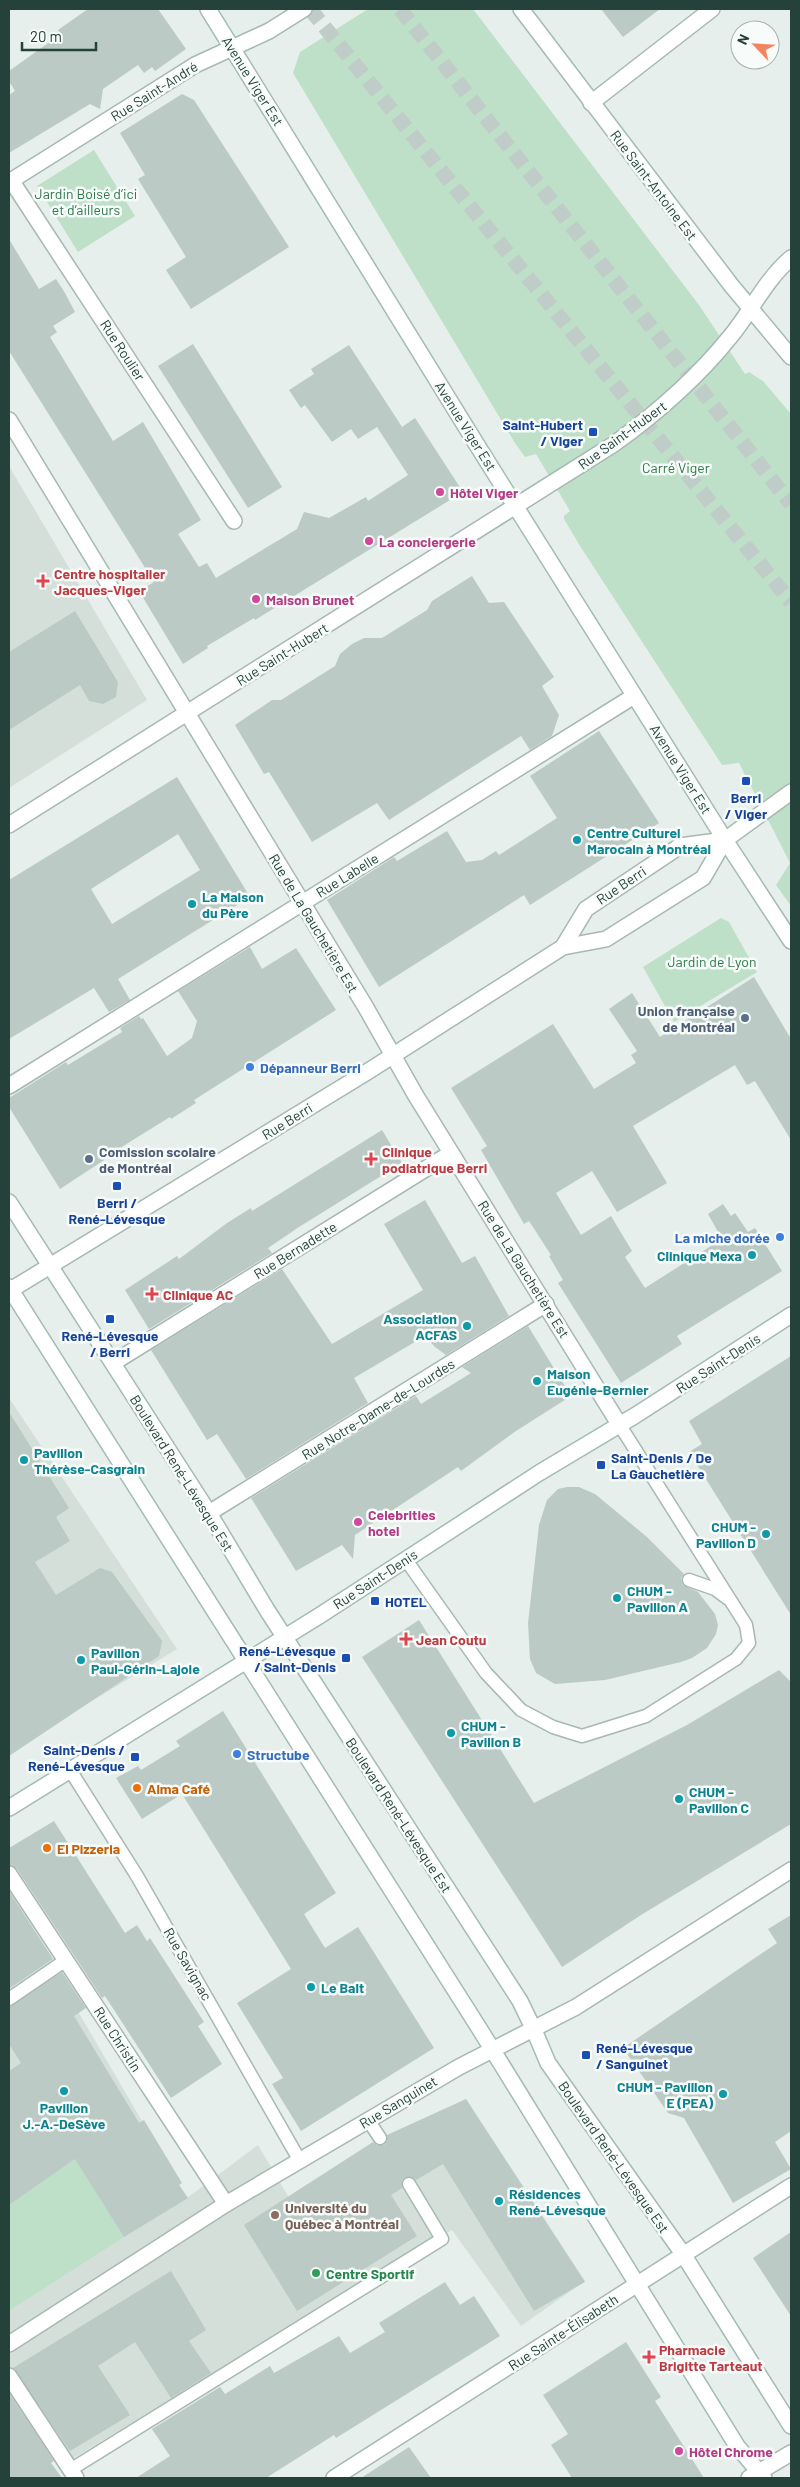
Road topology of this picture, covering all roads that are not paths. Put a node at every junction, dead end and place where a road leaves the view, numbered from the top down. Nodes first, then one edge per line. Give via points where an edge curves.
1 (208, 9) edge
2 (304, 9) edge
3 (521, 9) edge
4 (712, 9) edge
5 (233, 48) junction
6 (591, 103) junction
7 (10, 181) edge
8 (791, 258) edge
9 (751, 310) junction
10 (791, 356) edge
11 (9, 420) edge
12 (516, 506) junction
13 (234, 521) dead end
14 (634, 696) junction
15 (188, 714) junction
16 (791, 792) edge
17 (9, 825) edge
18 (725, 840) junction
19 (302, 903) junction
20 (791, 941) edge
21 (563, 947) junction
22 (392, 1056) junction
23 (9, 1086) edge
24 (451, 1153) junction
25 (9, 1202) edge
26 (49, 1266) junction
27 (9, 1289) edge
28 (546, 1304) junction
29 (791, 1315) edge
30 (113, 1363) junction
31 (620, 1424) junction
32 (209, 1513) junction
33 (406, 1560) junction
34 (689, 1580) dead end
35 (731, 1600) junction
36 (284, 1636) junction
37 (245, 1660) junction
38 (70, 1770) junction
39 (9, 1808) edge
40 (791, 1870) edge
41 (9, 1874) edge
42 (66, 1960) junction
43 (9, 1999) edge
44 (534, 2030) junction
45 (492, 2050) junction
46 (368, 2120) junction
47 (380, 2138) dead end
48 (300, 2161) junction
49 (409, 2184) dead end
50 (791, 2186) edge
51 (226, 2204) junction
52 (683, 2254) junction
53 (638, 2284) junction
54 (9, 2344) edge
55 (9, 2376) edge
56 (791, 2426) edge
57 (791, 2453) edge
58 (73, 2474) edge
59 (757, 2476) edge
60 (334, 2478) edge

1 - 5 street, Avenue Viger Est
2 - 5 street, Rue Saint-André
3 - 6 street, Rue Saint-Antoine Est
4 - 6 street
5 - 7 street, Rue Saint-André via 195,65
5 - 12 street, Avenue Viger Est
6 - 9 street, Rue Saint-Antoine Est
7 - 13 street, Rue Roulier
8 - 9 street, Rue Saint-Hubert via 771,279
9 - 10 street, Rue Saint-Antoine Est
9 - 12 street, Rue Saint-Hubert via 709,362 656,412 614,444
11 - 15 street, Rue de La Gauchetière Est
12 - 14 street, Avenue Viger Est
12 - 15 street, Rue Saint-Hubert
14 - 18 street, Avenue Viger Est
14 - 19 street, Rue Labelle
15 - 17 street, Rue Saint-Hubert
15 - 19 street, Rue de La Gauchetière Est
16 - 18 street, Rue Berri
18 - 20 street, Avenue Viger Est
18 - 21 street, Rue Berri via 703,878 606,939
18 - 21 street, Rue Berri via 680,846 586,909
19 - 22 street, Rue de La Gauchetière Est
19 - 23 street, Rue Labelle
21 - 22 street, Rue Berri
22 - 24 street, Rue de La Gauchetière Est
22 - 26 street, Rue Berri
24 - 28 street, Rue de La Gauchetière Est
24 - 30 street, Rue Bernadette
25 - 26 street, Boulevard René-Lévesque Est
26 - 27 street, Rue Berri
26 - 30 street, Boulevard René-Lévesque Est
27 - 37 street
28 - 31 street, Rue de La Gauchetière Est
28 - 32 street, Rue Notre-Dame-de-Lourdes
29 - 31 street, Rue Saint-Denis
30 - 32 street, Boulevard René-Lévesque Est
31 - 33 street, Rue Saint-Denis
31 - 35 lane
32 - 36 street, Boulevard René-Lévesque Est
33 - 35 lane via 486,1673 521,1710 553,1727 582,1736 646,1716 736,1659 750,1643 746,1625
33 - 36 street, Rue Saint-Denis
34 - 35 lane
36 - 37 street, Rue Saint-Denis
36 - 44 street, Boulevard René-Lévesque Est via 514,1993
37 - 38 street, Rue Saint-Denis
37 - 45 street
38 - 39 street, Rue Saint-Denis
38 - 48 lane, Rue Savignac via 137,1876
40 - 44 street, Rue Sanguinet via 576,2007
41 - 42 street, Rue Christin
42 - 43 lane
42 - 51 street, Rue Christin
44 - 45 street, Rue Sanguinet
44 - 52 street, Boulevard René-Lévesque Est via 548,2063
45 - 46 street, Rue Sanguinet
45 - 53 street
46 - 47 lane
46 - 48 street, Rue Sanguinet
48 - 51 street, Rue Sanguinet
49 - 58 lane via 442,2238
50 - 52 street, Rue Sainte-Élisabeth
51 - 54 street, Rue Sanguinet
52 - 53 street, Rue Sainte-Élisabeth
52 - 56 street, Boulevard René-Lévesque Est
53 - 59 street
53 - 60 street, Rue Sainte-Élisabeth
55 - 58 street
57 - 59 street

